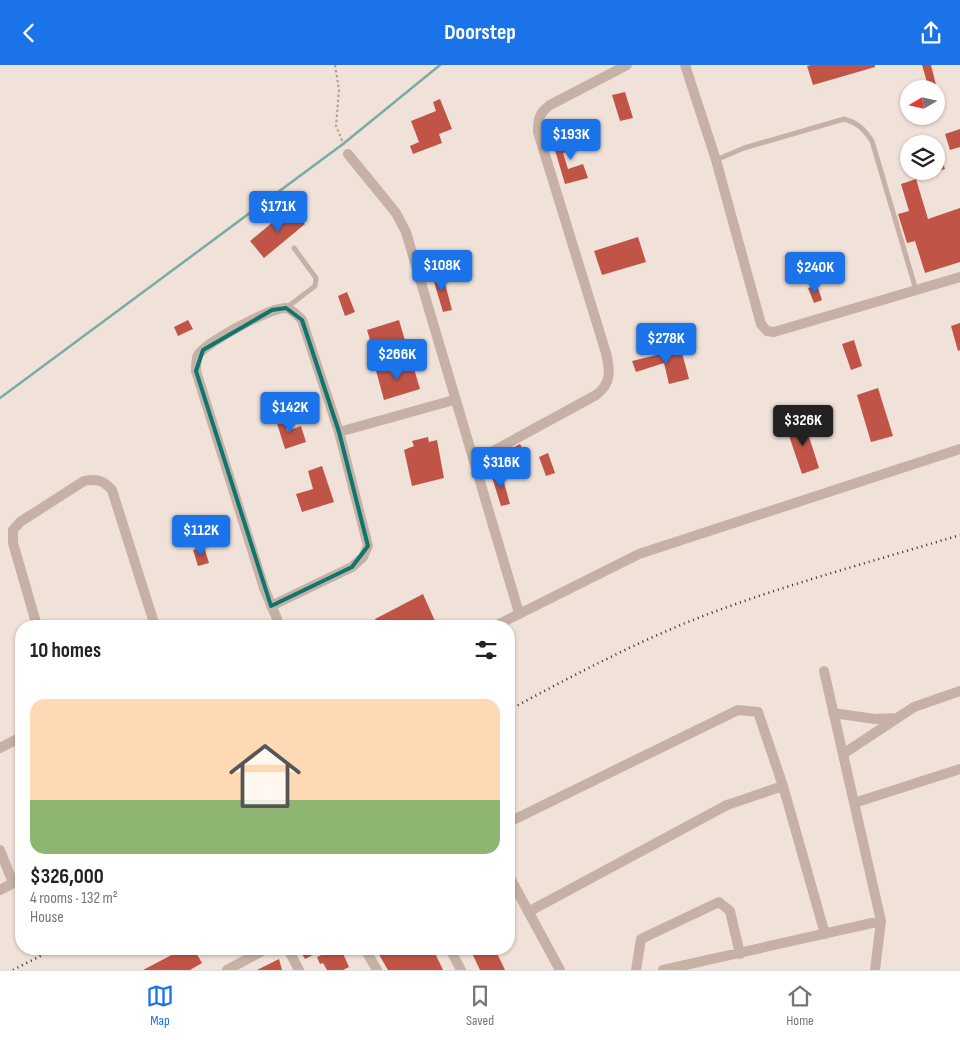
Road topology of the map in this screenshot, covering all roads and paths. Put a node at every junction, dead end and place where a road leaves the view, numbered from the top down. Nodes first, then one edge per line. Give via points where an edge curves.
1 (335, 65) edge
2 (627, 65) edge
3 (685, 65) edge
4 (348, 154) joint
5 (716, 160) junction
6 (294, 248) dead end
7 (960, 277) edge
8 (916, 290) junction
9 (286, 308) junction
10 (454, 399) junction
11 (339, 432) junction
12 (960, 449) edge
13 (475, 461) junction
14 (272, 606) junction
15 (519, 613) junction
16 (35, 620) edge
17 (153, 620) edge
18 (278, 620) edge
19 (506, 620) edge
20 (824, 671) dead end
21 (960, 691) edge
22 (834, 713) junction
23 (898, 718) junction
24 (15, 740) edge
25 (0, 748) edge
26 (843, 754) junction
27 (960, 769) edge
28 (782, 786) junction
29 (854, 803) junction
30 (515, 819) edge
31 (0, 850) edge
32 (15, 877) edge
33 (15, 882) edge
34 (515, 887) edge
35 (0, 890) edge
36 (528, 911) junction
37 (881, 921) junction
38 (825, 934) junction
39 (255, 955) edge
40 (291, 955) edge
41 (368, 955) edge
42 (453, 955) edge
43 (740, 955) junction
44 (227, 970) edge
45 (299, 970) edge
46 (377, 970) edge
47 (461, 970) edge
48 (560, 970) edge
49 (636, 970) edge
50 (663, 970) edge
51 (874, 970) edge

1 - 4 path via 339,91 336,126
2 - 13 street via 550,105 540,113 538,121 538,133 606,353 610,374 608,382 596,395
3 - 5 street
4 - 10 street via 396,213 406,232
5 - 8 lane via 744,148 844,119 855,122 865,129 872,141
5 - 8 street via 761,324 767,331 774,332 836,315
6 - 9 lane via 316,278 315,286
7 - 8 street
9 - 11 street via 302,320
9 - 14 street via 272,310 211,344 198,356 196,371
10 - 11 street
10 - 13 street
11 - 14 street via 368,547 352,567
12 - 15 street via 639,554
13 - 15 street
14 - 18 street
15 - 19 street
16 - 17 street via 13,530 20,522 91,479 106,483 112,491
20 - 22 street
21 - 23 street via 914,707
22 - 23 street via 875,719
22 - 26 street
23 - 26 street
24 - 25 street
26 - 29 street
27 - 29 street
28 - 30 street via 758,712 738,710
28 - 36 street via 727,805
28 - 38 street
29 - 37 street
31 - 32 street
33 - 35 street
34 - 36 street
36 - 48 street
37 - 38 street
37 - 51 street
38 - 43 street
39 - 44 street
40 - 45 street
41 - 46 street
42 - 47 street
43 - 49 street via 730,911 719,902 641,939
43 - 50 street

